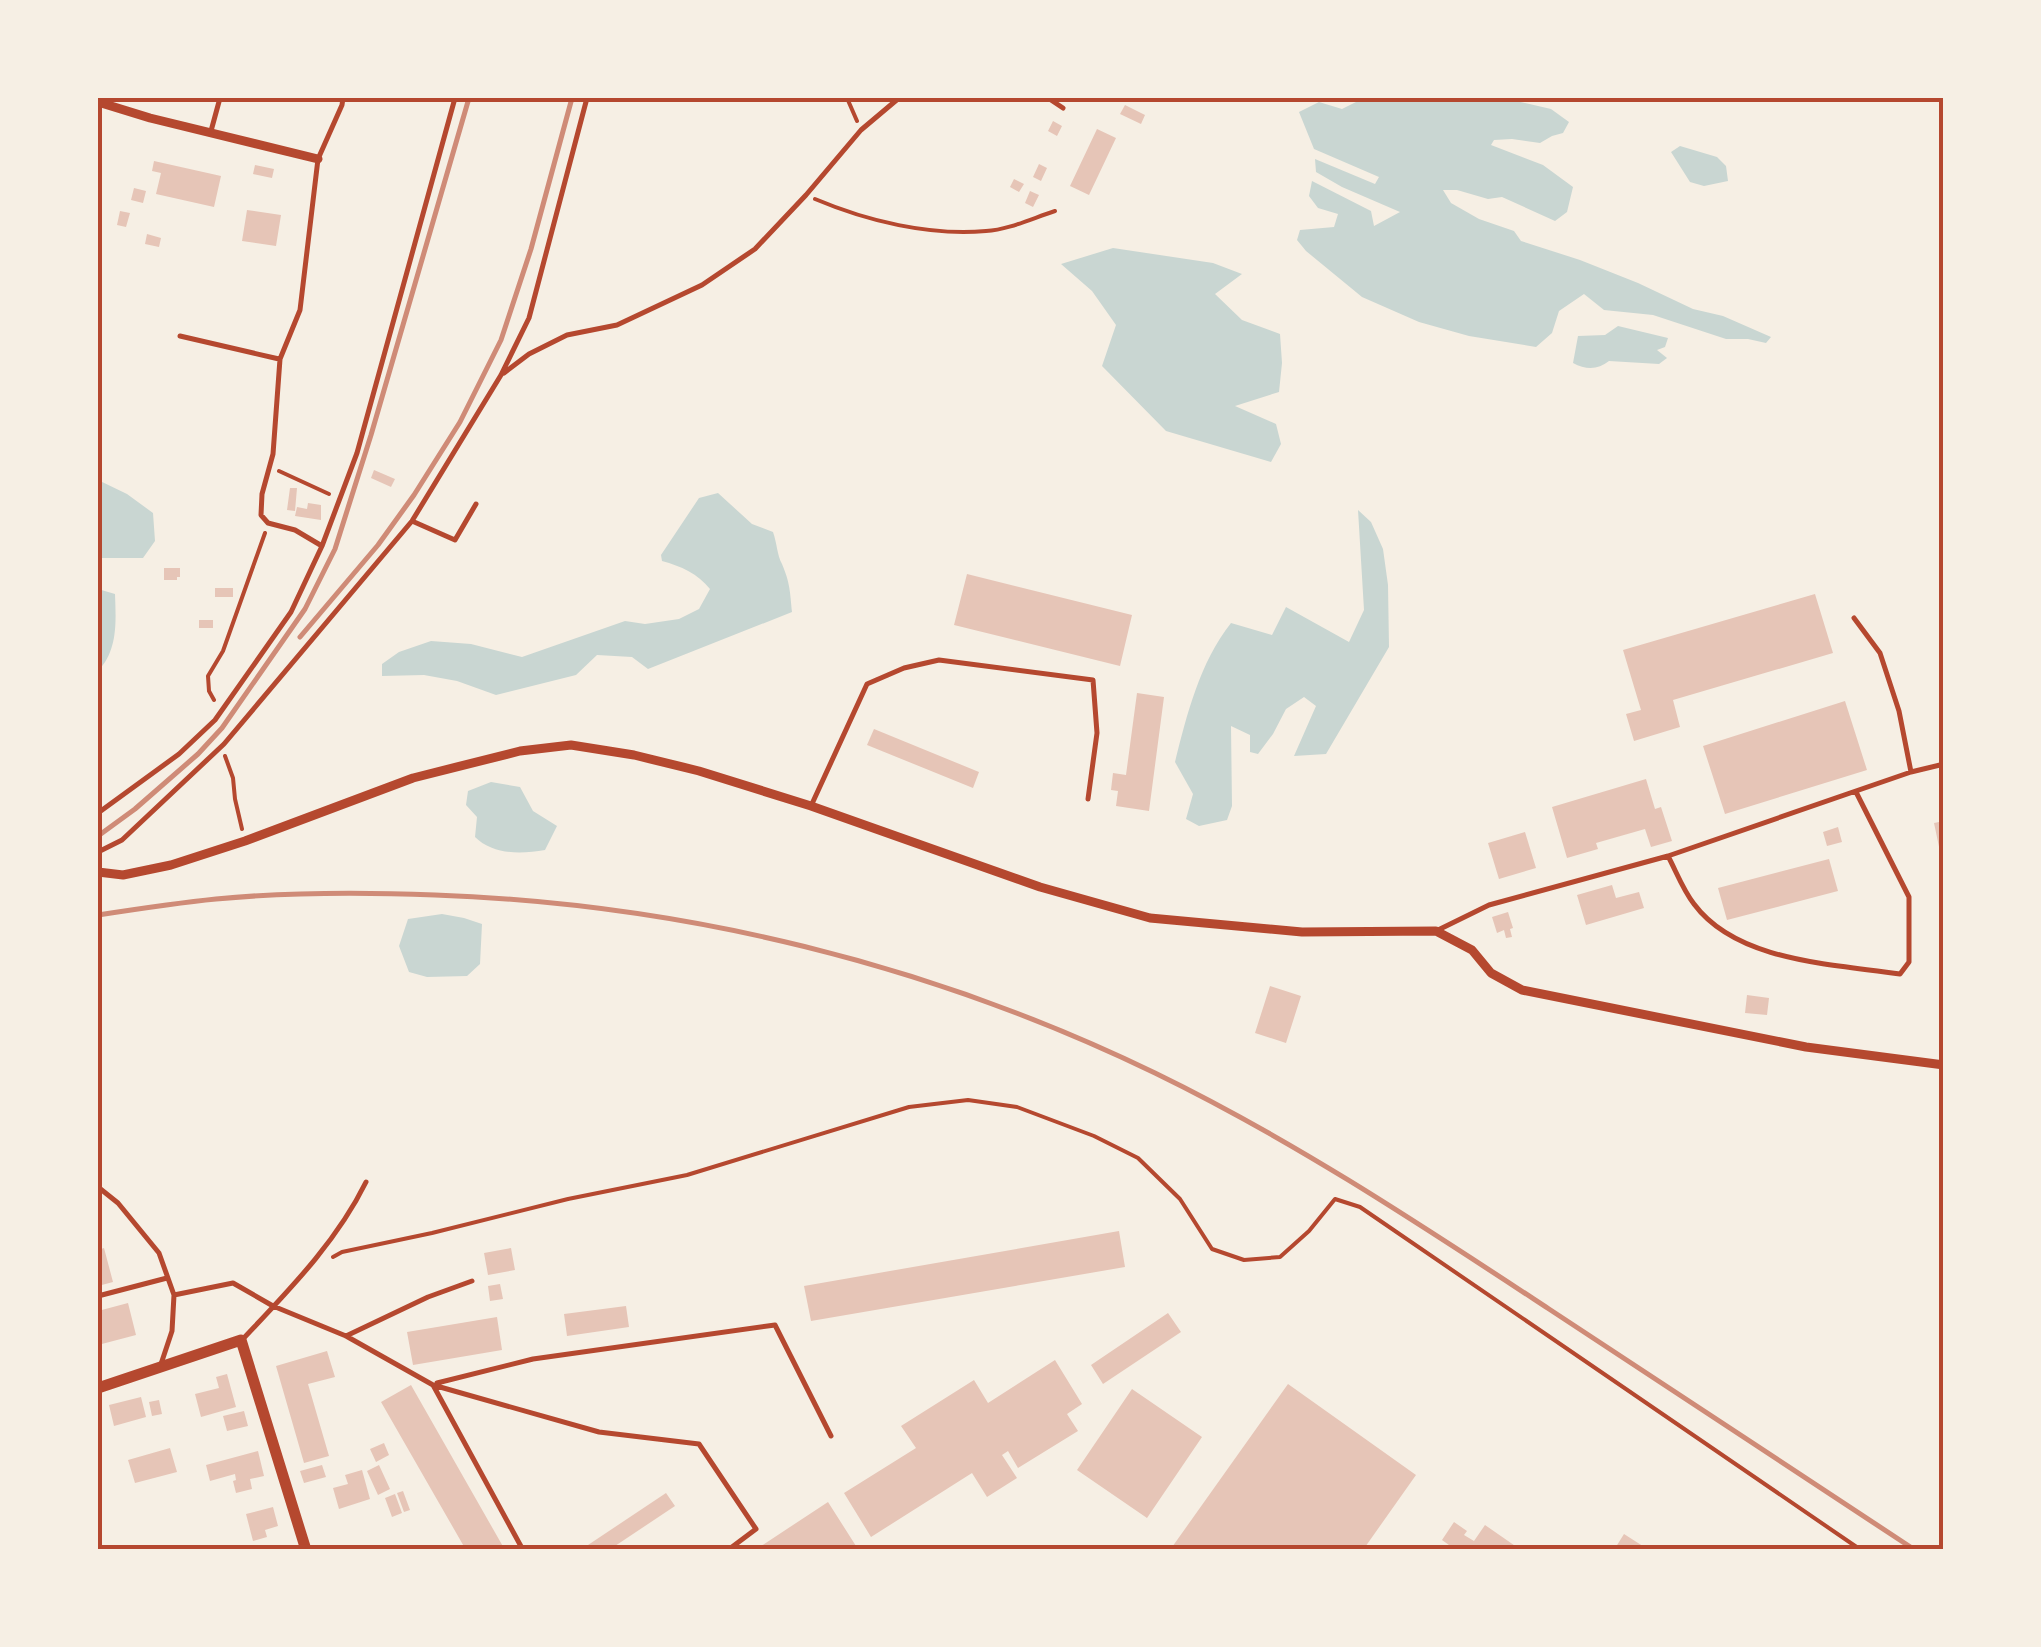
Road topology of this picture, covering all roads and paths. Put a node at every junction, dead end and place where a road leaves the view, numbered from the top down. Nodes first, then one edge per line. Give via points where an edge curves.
1 (220, 98) edge
2 (343, 98) edge
3 (455, 98) edge
4 (587, 98) edge
5 (847, 98) edge
6 (900, 98) edge
7 (1048, 98) edge
8 (98, 102) edge
9 (1062, 108) dead end
10 (860, 130) junction
11 (210, 132) junction
12 (318, 158) junction
13 (806, 195) junction
14 (1055, 211) dead end
15 (180, 336) dead end
16 (280, 359) junction
17 (502, 375) junction
18 (270, 467) junction
19 (340, 499) junction
20 (476, 504) dead end
21 (412, 521) junction
22 (322, 546) junction
23 (1854, 618) dead end
24 (1944, 764) edge
25 (1911, 772) junction
26 (1856, 792) junction
27 (1088, 798) dead end
28 (811, 806) junction
29 (98, 813) edge
30 (98, 852) edge
31 (1668, 856) junction
32 (98, 872) edge
33 (1436, 931) junction
34 (1944, 1065) edge
35 (366, 1182) dead end
36 (98, 1187) edge
37 (328, 1260) dead end
38 (168, 1278) junction
39 (472, 1281) dead end
40 (174, 1295) junction
41 (98, 1296) edge
42 (273, 1306) junction
43 (346, 1336) junction
44 (241, 1340) junction
45 (160, 1367) junction
46 (433, 1384) junction
47 (98, 1388) edge
48 (830, 1436) dead end
49 (306, 1550) edge
50 (523, 1550) edge
51 (728, 1550) edge
52 (1861, 1550) edge

1 - 11 lane
2 - 12 lane
3 - 19 lane
4 - 17 lane via 529,318
5 - 10 path
6 - 10 lane
7 - 9 lane
8 - 11 street
10 - 13 lane
11 - 12 street
12 - 16 lane via 300,310
13 - 14 path via 847,212 926,229 989,232
13 - 17 lane via 755,249 702,285 617,325 567,335
15 - 16 lane
16 - 18 lane
17 - 21 lane
18 - 19 path
18 - 22 lane via 261,515
19 - 22 lane
20 - 21 lane via 455,540
21 - 30 lane via 224,744 122,840
22 - 29 lane via 291,612 215,720
23 - 25 lane via 1880,654
24 - 25 lane
25 - 26 lane
26 - 31 lane
26 - 31 lane via 1909,897 1909,962 1900,974 1770,954 1722,932 1693,903
27 - 28 lane via 1097,733 1094,680 939,660 867,684
28 - 32 street via 683,767 570,745 413,778 171,865
28 - 33 street via 1040,887 1150,918 1302,932
31 - 33 lane via 1489,905
33 - 34 street via 1522,990 1806,1048
35 - 42 lane via 350,1214
36 - 38 lane via 158,1253
37 - 52 path via 687,1175 909,1108 968,1100 1016,1107 1138,1158 1180,1199 1212,1249 1244,1260 1280,1258 1335,1199 1360,1206
38 - 40 lane
38 - 41 lane
39 - 43 lane
40 - 42 lane via 233,1283
40 - 45 lane via 172,1332
42 - 43 lane
42 - 44 lane
43 - 46 lane
44 - 45 street
44 - 49 street
45 - 47 street
46 - 48 lane via 533,1359 775,1325
46 - 50 lane
46 - 51 lane via 599,1432 699,1444 756,1529

